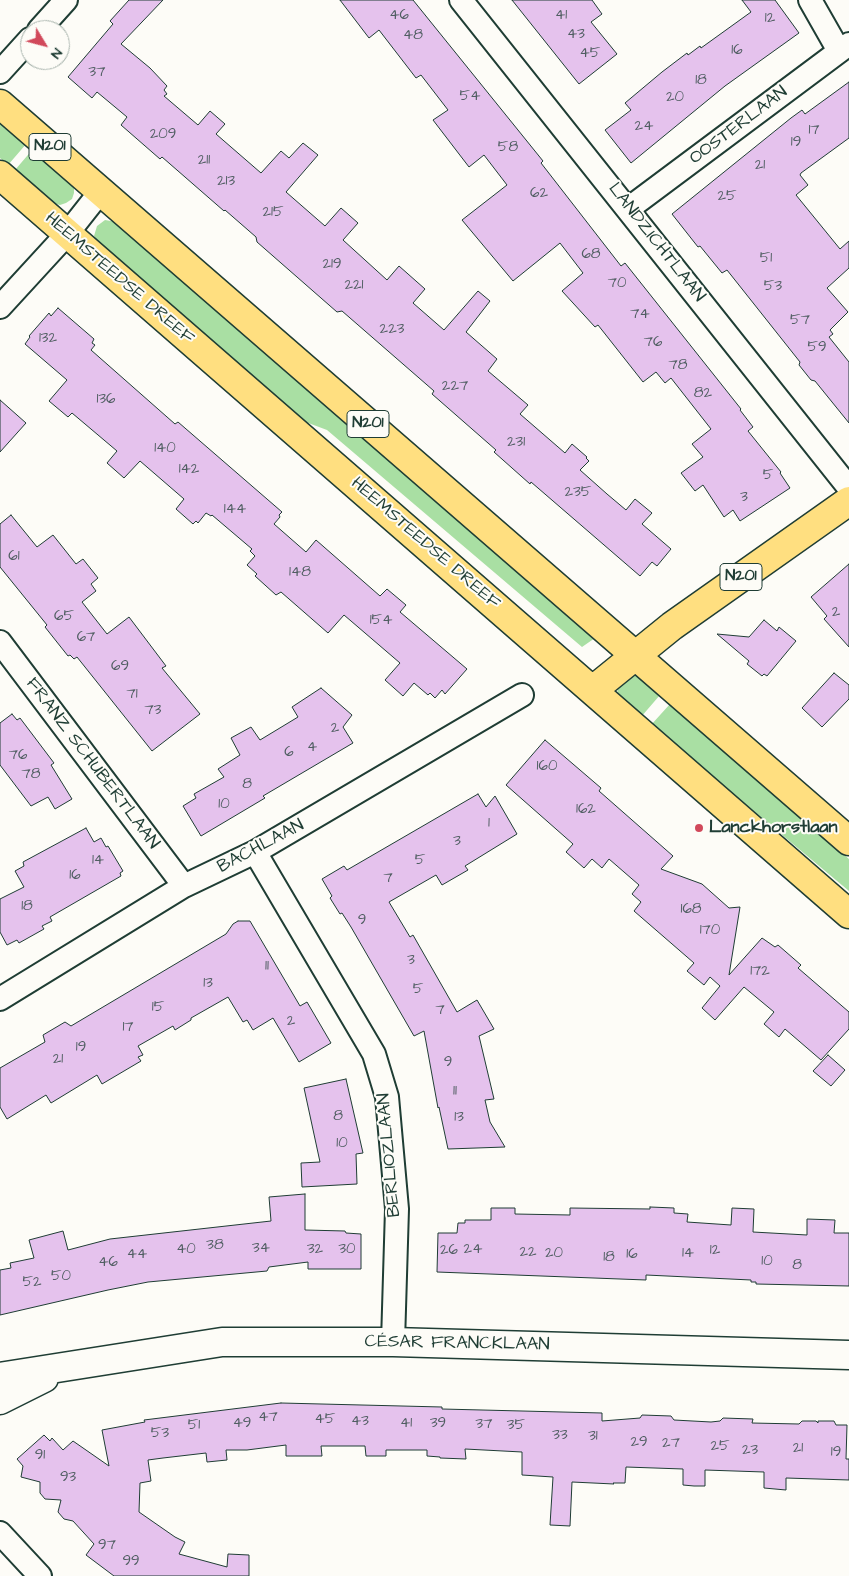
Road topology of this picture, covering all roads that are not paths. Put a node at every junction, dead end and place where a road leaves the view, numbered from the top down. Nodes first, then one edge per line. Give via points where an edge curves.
1 (66, 0) edge
2 (461, 0) edge
3 (810, 0) edge
4 (48, 20) edge
5 (844, 47) edge
6 (20, 50) edge
7 (0, 72) edge
8 (0, 104) edge
9 (0, 175) edge
10 (101, 191) junction
11 (628, 209) junction
12 (67, 234) junction
13 (0, 307) edge
14 (849, 488) edge
15 (849, 501) edge
16 (0, 642) edge
17 (636, 656) junction
18 (593, 690) junction
19 (522, 695) dead end
20 (849, 841) edge
21 (255, 852) junction
22 (184, 886) junction
23 (849, 914) edge
24 (0, 999) edge
25 (392, 1342) junction
26 (849, 1355) edge
27 (67, 1366) junction
28 (0, 1377) edge
29 (0, 1400) edge
30 (0, 1534) edge
31 (40, 1576) edge

1 - 4 street
2 - 11 street, LANDZICHTLAAN
3 - 5 street
5 - 11 street, OOSTERLAAN
6 - 7 street
8 - 10 main road, N201
9 - 12 main road, HEEMSTEEDSE DREEF
10 - 12 street
10 - 17 main road, N201
11 - 14 street, LANDZICHTLAAN
12 - 13 street
12 - 18 main road, HEEMSTEEDSE DREEF
15 - 17 main road, N201 via 672,626
16 - 22 street, FRANZ SCHUBERTLAAN
17 - 18 main road, N201
17 - 20 main road
18 - 23 main road, HEEMSTEEDSE DREEF
19 - 21 street, BACHLAAN
21 - 22 street, BACHLAAN
21 - 25 street, BERLIOZLAAN via 374,1054 387,1097 397,1209
22 - 24 street, BACHLAAN
25 - 26 main road, CÉSAR FRANCKLAAN
25 - 27 main road, CÉSAR FRANCKLAAN via 222,1342
27 - 28 main road, CÉSAR FRANCKLAAN
27 - 29 main road, CÉSAR FRANCKLAAN
30 - 31 street

